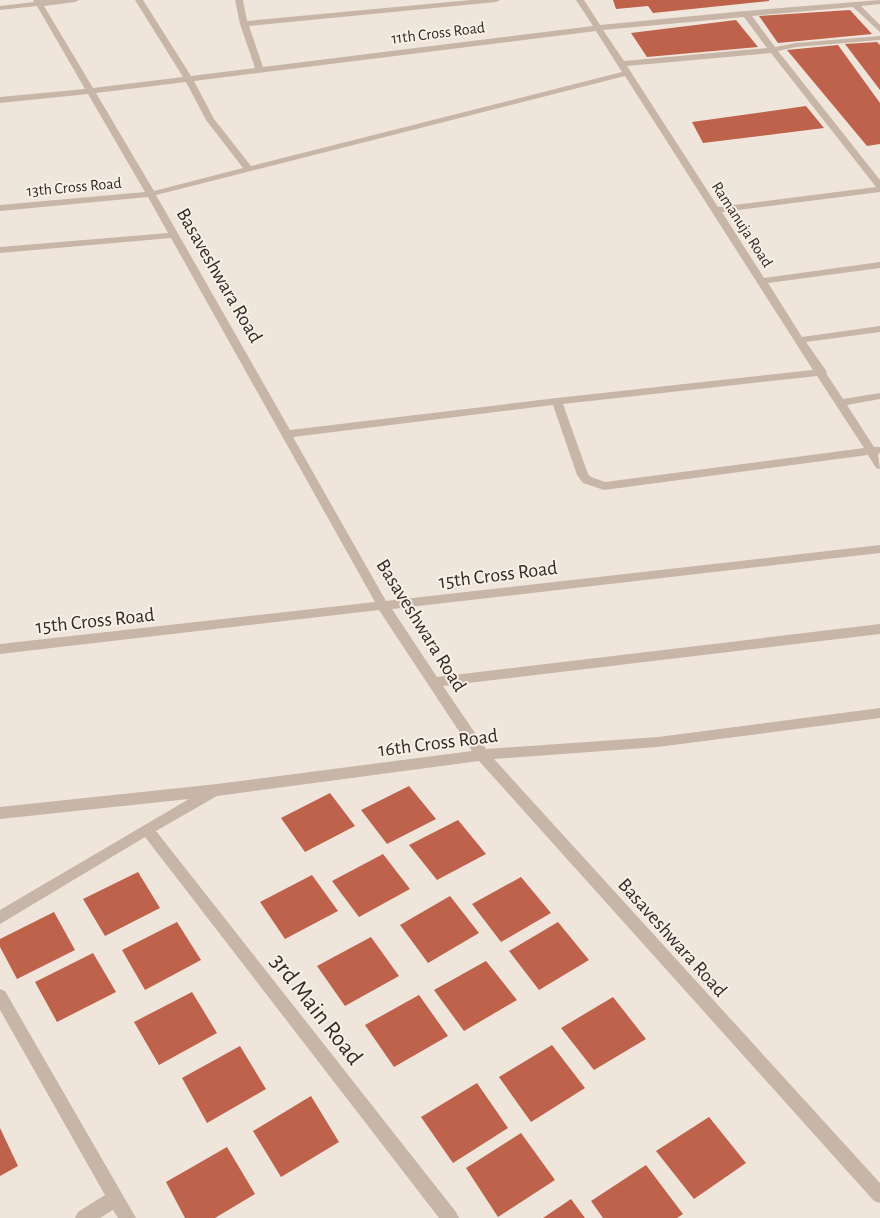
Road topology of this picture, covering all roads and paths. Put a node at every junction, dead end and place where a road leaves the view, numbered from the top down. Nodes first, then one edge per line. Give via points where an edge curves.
1 (75, 0) edge
2 (139, 0) edge
3 (239, 0) edge
4 (496, 0) edge
5 (580, 0) edge
6 (38, 2) edge
7 (880, 2) edge
8 (856, 4) junction
9 (0, 8) edge
10 (744, 13) junction
11 (244, 24) junction
12 (598, 28) junction
13 (880, 30) edge
14 (880, 38) edge
15 (772, 50) junction
16 (624, 68) junction
17 (260, 69) junction
18 (188, 78) junction
19 (91, 91) junction
20 (0, 100) edge
21 (249, 169) junction
22 (880, 188) edge
23 (151, 194) junction
24 (0, 208) edge
25 (716, 210) junction
26 (174, 235) junction
27 (0, 250) edge
28 (880, 266) edge
29 (762, 281) junction
30 (880, 329) edge
31 (800, 340) junction
32 (822, 372) junction
33 (880, 396) edge
34 (556, 401) junction
35 (841, 402) junction
36 (287, 434) junction
37 (875, 450) edge
38 (880, 465) edge
39 (880, 549) edge
40 (383, 606) junction
41 (880, 629) edge
42 (0, 649) edge
43 (433, 682) junction
44 (880, 713) edge
45 (482, 755) junction
46 (217, 790) junction
47 (0, 813) edge
48 (147, 828) junction
49 (0, 918) edge
50 (0, 996) edge
51 (880, 1195) edge
52 (116, 1198) junction
53 (84, 1218) edge
54 (127, 1218) edge
55 (450, 1218) edge

1 - 6 street
2 - 18 street
3 - 11 street
4 - 11 street
5 - 12 street, Ramanuja Road
6 - 9 street
6 - 19 street, Basaveshwara Road
7 - 8 street, 11th Cross Road
8 - 10 street, 11th Cross Road
8 - 13 street
10 - 12 street, 11th Cross Road
10 - 15 street
11 - 17 street
12 - 16 street, Ramanuja Road
12 - 17 street, 11th Cross Road
14 - 15 street, 13th Cross Road
15 - 16 street, 13th Cross Road
15 - 22 street
16 - 21 street, 13th Cross Road
16 - 25 street, Ramanuja Road
17 - 18 street, 11th Cross Road
18 - 19 street, 11th Cross Road
18 - 21 street via 210,120
19 - 20 street, 11th Cross Road
19 - 23 street, Basaveshwara Road
21 - 23 street, 13th Cross Road
22 - 25 street
23 - 24 street, 13th Cross Road
23 - 26 street, Basaveshwara Road
25 - 29 street, Ramanuja Road
26 - 27 street
26 - 36 street, Basaveshwara Road
28 - 29 street
29 - 31 street, Ramanuja Road
30 - 31 street
31 - 32 street, Ramanuja Road
32 - 34 street
32 - 35 street, Ramanuja Road
33 - 35 street
34 - 36 street
34 - 37 street via 583,475 587,480 604,486
35 - 37 street, Ramanuja Road
36 - 40 street, Basaveshwara Road
37 - 38 street, Ramanuja Road
39 - 40 street, 15th Cross Road
40 - 42 street, 15th Cross Road
40 - 43 street, Basaveshwara Road
41 - 43 street
43 - 45 street, Basaveshwara Road
44 - 45 street, 16th Cross Road via 658,742
45 - 46 street, 16th Cross Road
45 - 51 street, Basaveshwara Road
46 - 47 street, 16th Cross Road
46 - 48 street
48 - 49 street
48 - 55 street, 3rd Main Road
50 - 52 street
52 - 53 street
52 - 54 street

